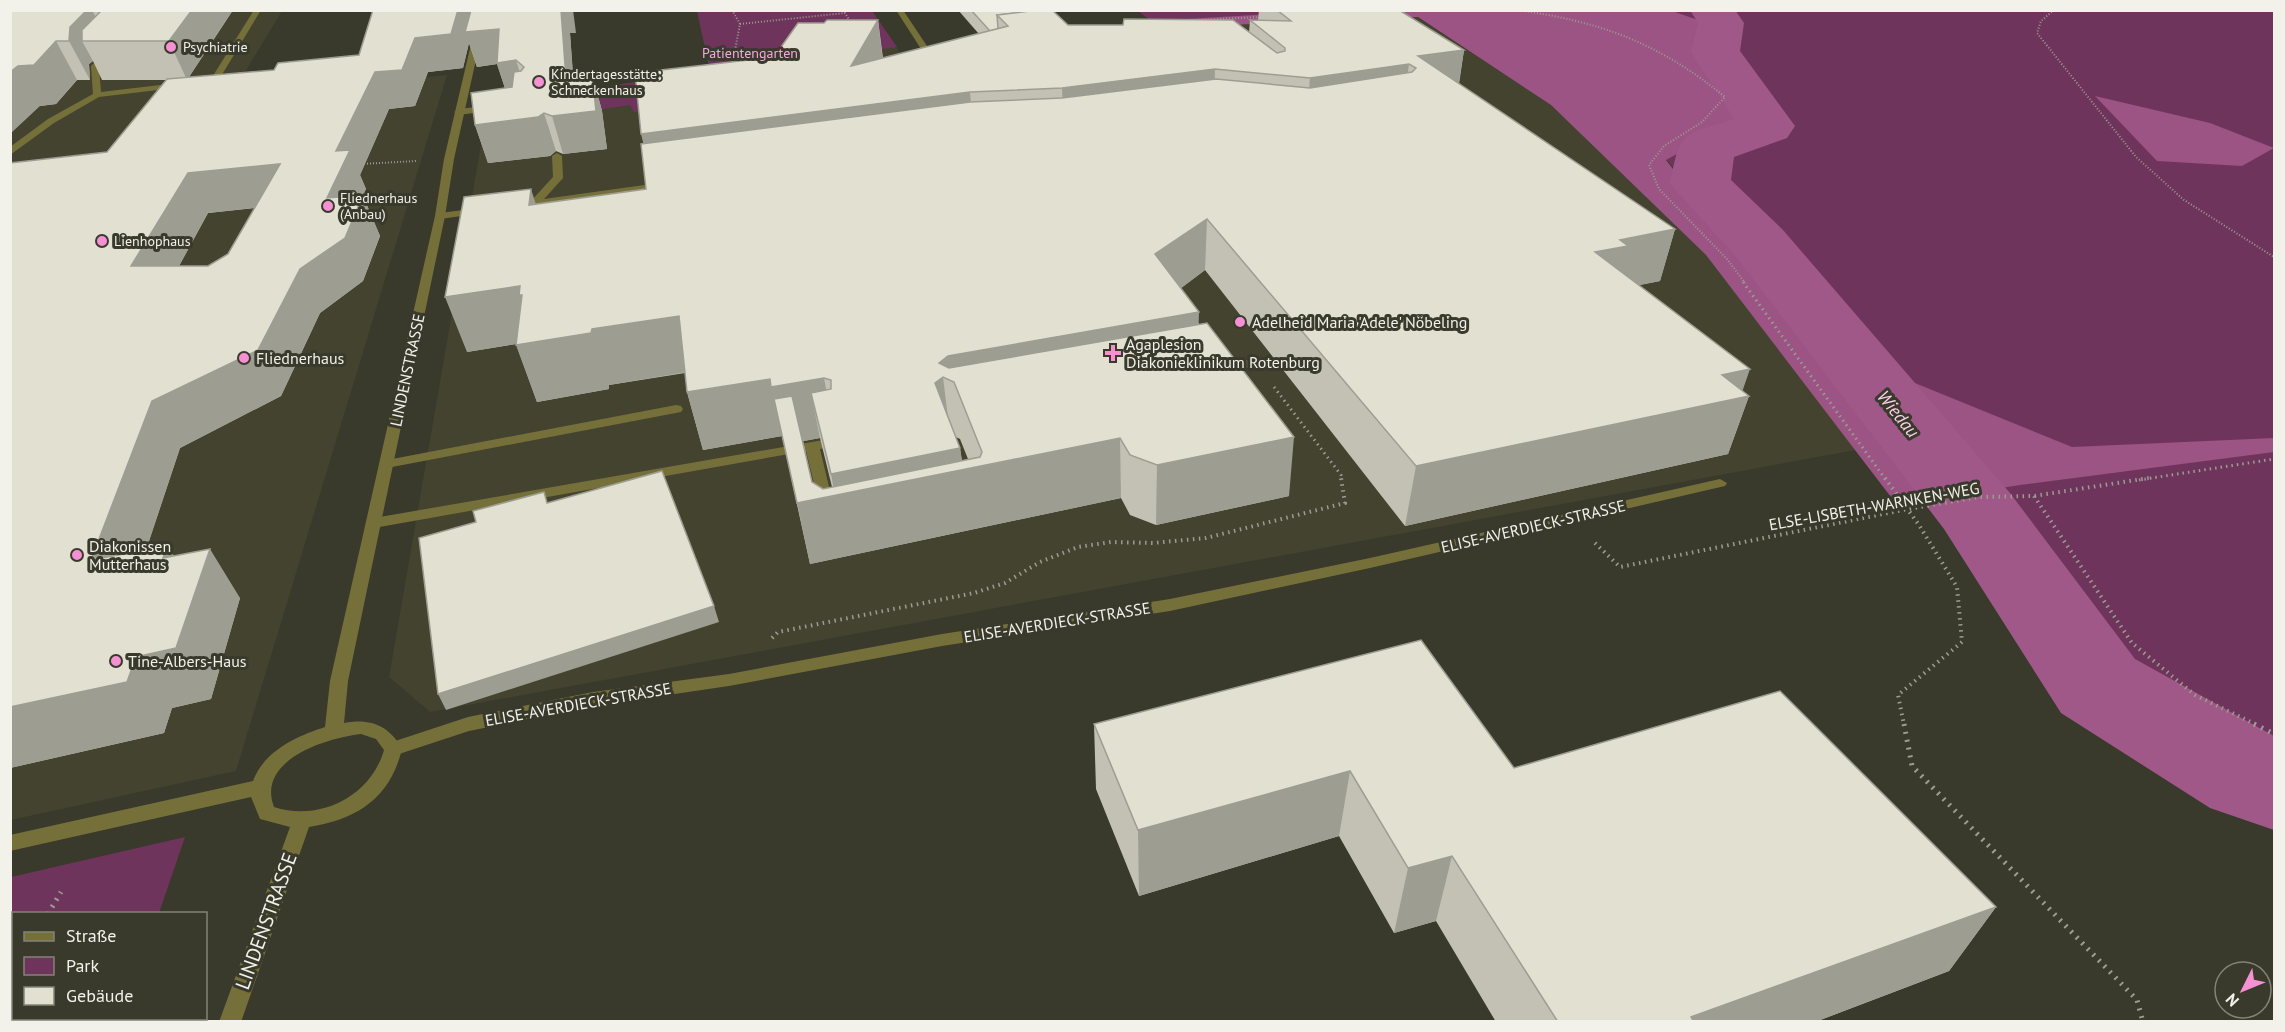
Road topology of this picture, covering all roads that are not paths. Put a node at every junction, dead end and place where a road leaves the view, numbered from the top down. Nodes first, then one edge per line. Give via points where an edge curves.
1 (258, 10) edge
2 (483, 10) edge
3 (899, 10) edge
4 (114, 48) edge
5 (944, 59) edge
6 (97, 94) junction
7 (506, 106) edge
8 (459, 112) junction
9 (10, 152) edge
10 (557, 156) dead end
11 (678, 184) edge
12 (536, 203) junction
13 (512, 207) edge
14 (488, 210) edge
15 (440, 216) junction
16 (1259, 362) road end
17 (1201, 373) edge
18 (676, 409) dead end
19 (835, 442) edge
20 (812, 446) junction
21 (387, 464) junction
22 (1720, 483) dead end
23 (830, 521) edge
24 (374, 523) junction
25 (334, 729) junction
26 (393, 749) junction
27 (260, 787) junction
28 (302, 820) junction
29 (10, 843) edge
30 (230, 1022) edge

1 - 6 street via 214,81
2 - 8 street, LINDENSTRASSE
3 - 5 street via 933,61
4 - 6 street via 95,66
6 - 9 street via 51,121
7 - 8 street
8 - 15 street, LINDENSTRASSE
10 - 12 street via 558,178
11 - 12 street
12 - 13 street
14 - 15 street
15 - 21 street, LINDENSTRASSE
16 - 17 street
18 - 21 street
19 - 20 street
20 - 23 street
20 - 24 street
21 - 24 street, LINDENSTRASSE
22 - 26 street, ELISE-AVERDIECK-STRASSE via 1170,605 942,640 729,680 593,699 468,724
24 - 25 street, LINDENSTRASSE via 339,681
25 - 26 street via 374,729
25 - 27 street via 293,748 272,766
26 - 28 street via 386,775 367,794 340,810
27 - 28 street via 259,797 267,813
27 - 29 street
28 - 30 street, LINDENSTRASSE

